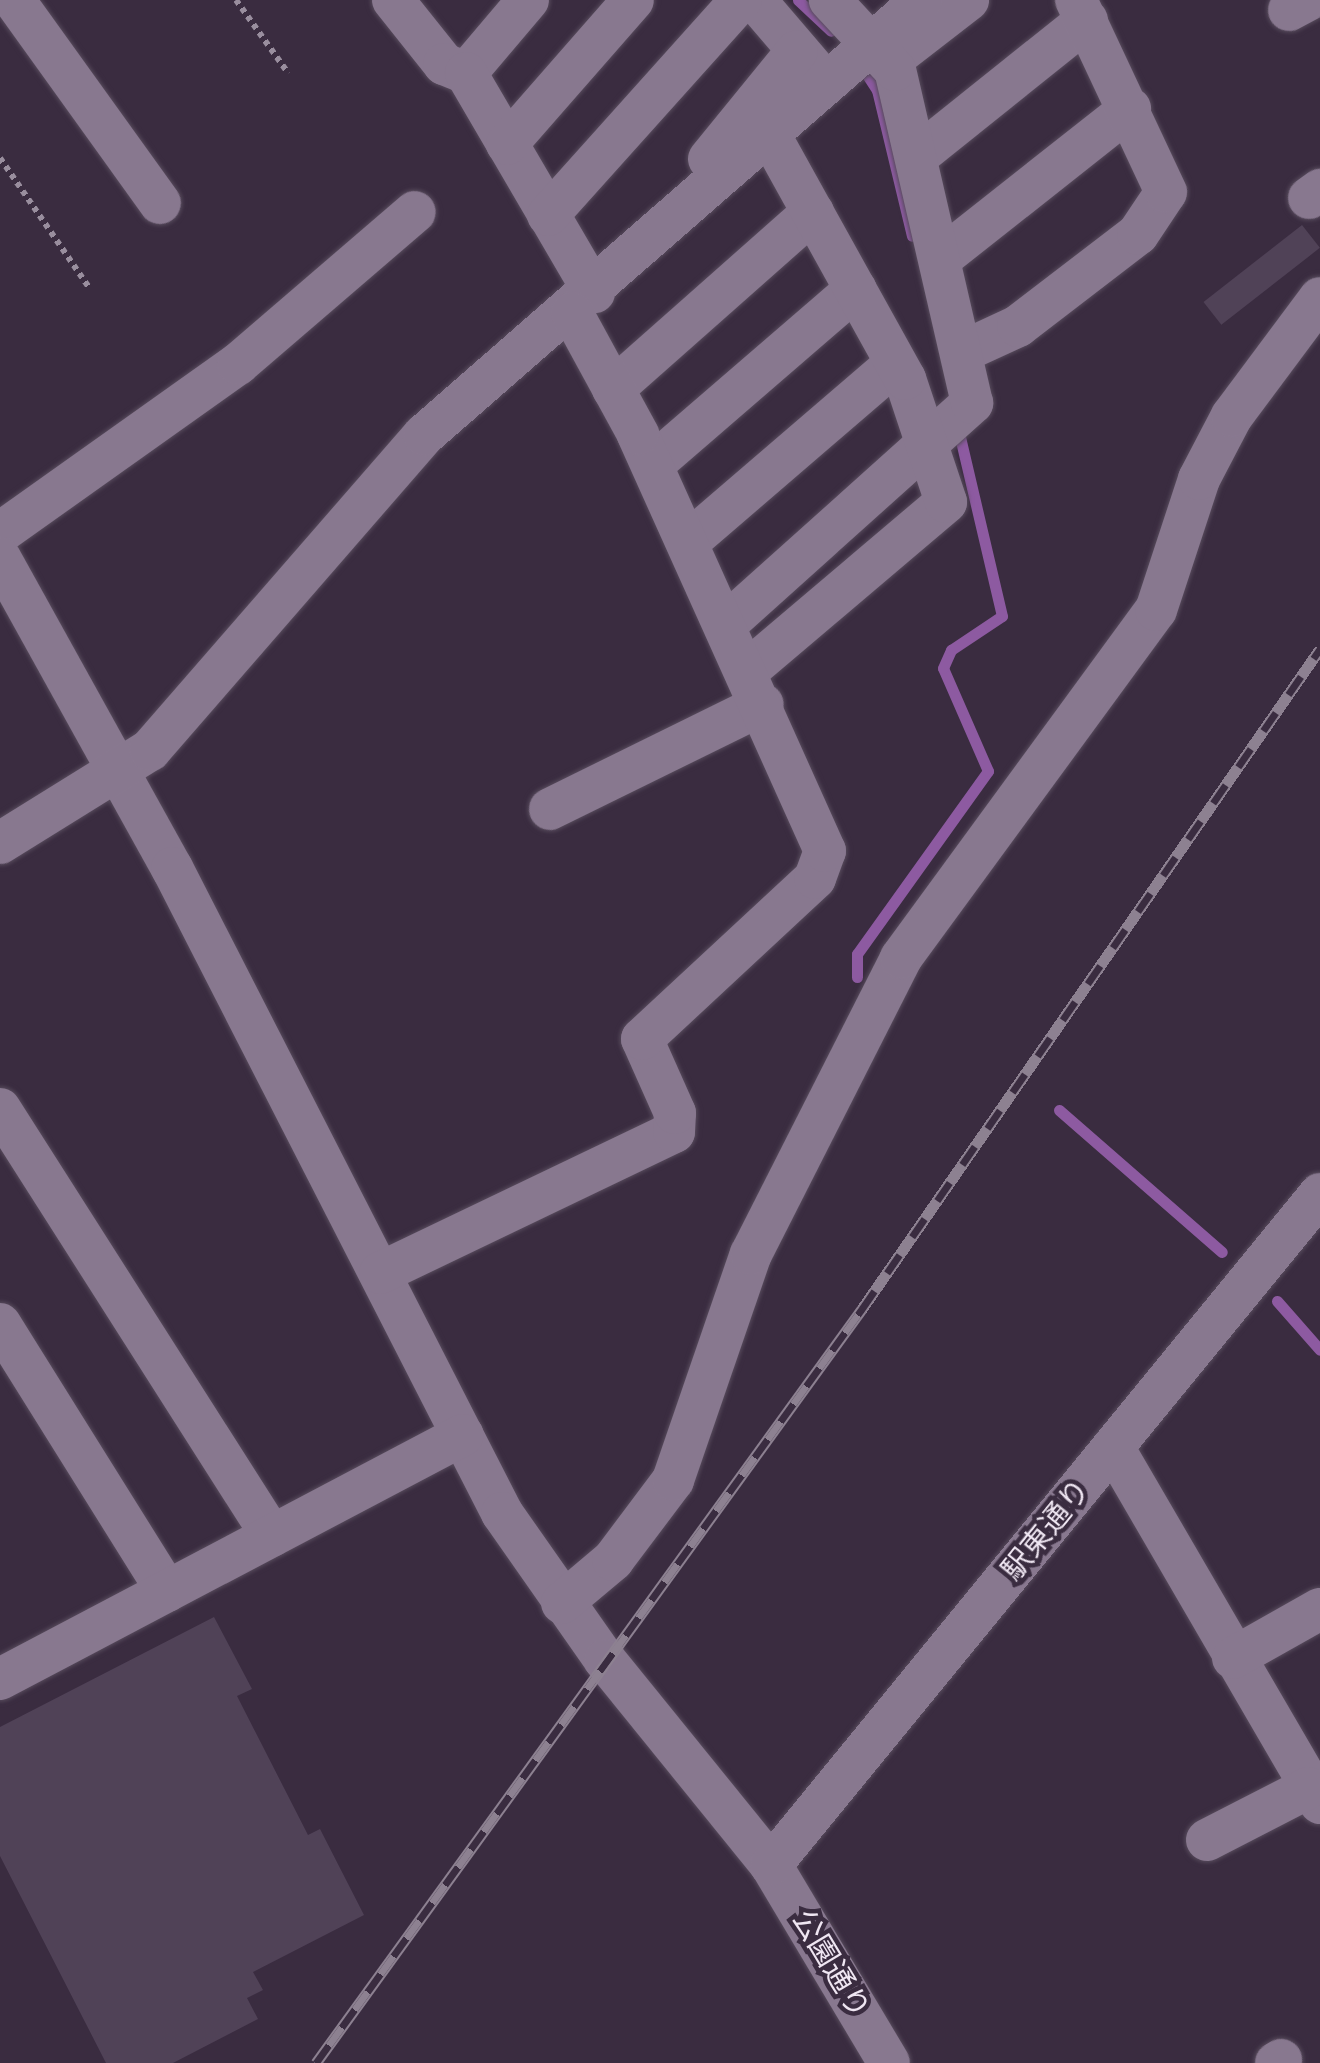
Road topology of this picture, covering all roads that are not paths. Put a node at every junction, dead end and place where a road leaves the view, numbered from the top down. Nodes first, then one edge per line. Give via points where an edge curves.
1 (14, 0) edge
2 (393, 0) edge
3 (528, 0) edge
4 (632, 0) edge
5 (741, 0) edge
6 (754, 0) edge
7 (830, 0) edge
8 (922, 0) edge
9 (968, 0) edge
10 (1082, 10) edge
11 (849, 59) junction
12 (466, 73) junction
13 (1130, 109) junction
14 (768, 134) junction
15 (508, 144) junction
16 (916, 157) junction
17 (160, 203) dead end
18 (415, 212) dead end
19 (814, 212) junction
20 (548, 214) junction
21 (671, 222) junction
22 (941, 258) junction
23 (856, 289) junction
24 (1320, 298) edge
25 (583, 303) junction
26 (964, 351) junction
27 (896, 363) junction
28 (613, 389) junction
29 (931, 437) junction
30 (652, 465) junction
31 (0, 533) edge
32 (688, 542) junction
33 (0, 558) edge
34 (726, 624) junction
35 (755, 688) junction
36 (118, 771) junction
37 (550, 809) dead end
38 (0, 843) edge
39 (0, 1109) edge
40 (1320, 1194) edge
41 (380, 1273) junction
42 (0, 1324) edge
43 (463, 1436) junction
44 (1113, 1447) junction
45 (272, 1536) junction
46 (167, 1591) junction
47 (562, 1603) junction
48 (1320, 1610) edge
49 (1232, 1658) junction
50 (5, 1666) edge
51 (1314, 1796) edge
52 (1207, 1840) dead end
53 (771, 1865) junction
54 (889, 2063) edge

1 - 17 street
2 - 12 street via 444,64
3 - 12 street
4 - 15 street
5 - 20 street
6 - 11 street
7 - 11 street
8 - 11 street
9 - 11 street
10 - 13 street
10 - 16 street
11 - 14 street
11 - 16 street
11 - 21 street via 674,202
12 - 15 street
13 - 22 street
13 - 26 street via 1166,192 1138,234 1018,326
14 - 19 street
14 - 21 street
15 - 20 street
16 - 22 street
18 - 31 street via 238,364
19 - 23 street
19 - 28 street
20 - 25 street
21 - 25 street
22 - 26 street
23 - 27 street
23 - 30 street
24 - 47 street via 1232,416 1199,479 1156,610 901,958 751,1254 673,1480 612,1560
25 - 28 street
25 - 36 street via 424,434 150,750
26 - 29 street via 972,403
27 - 29 street
27 - 32 street
28 - 30 street
29 - 34 street
29 - 35 street via 946,502
30 - 32 street
32 - 34 street
33 - 36 street, 公園通り
34 - 35 street
35 - 37 street
35 - 41 street via 825,851 816,878 642,1039 676,1113 674,1132
36 - 38 street
36 - 41 street, 公園通り
39 - 45 street
40 - 44 street, 駅東通り
41 - 43 street, 公園通り
42 - 46 street
43 - 45 street
43 - 47 street, 公園通り
44 - 49 street
44 - 53 street, 駅東通り
45 - 46 street
46 - 50 street
47 - 53 street, 公園通り
48 - 49 street
49 - 51 street
51 - 52 street
53 - 54 street, 公園通り

